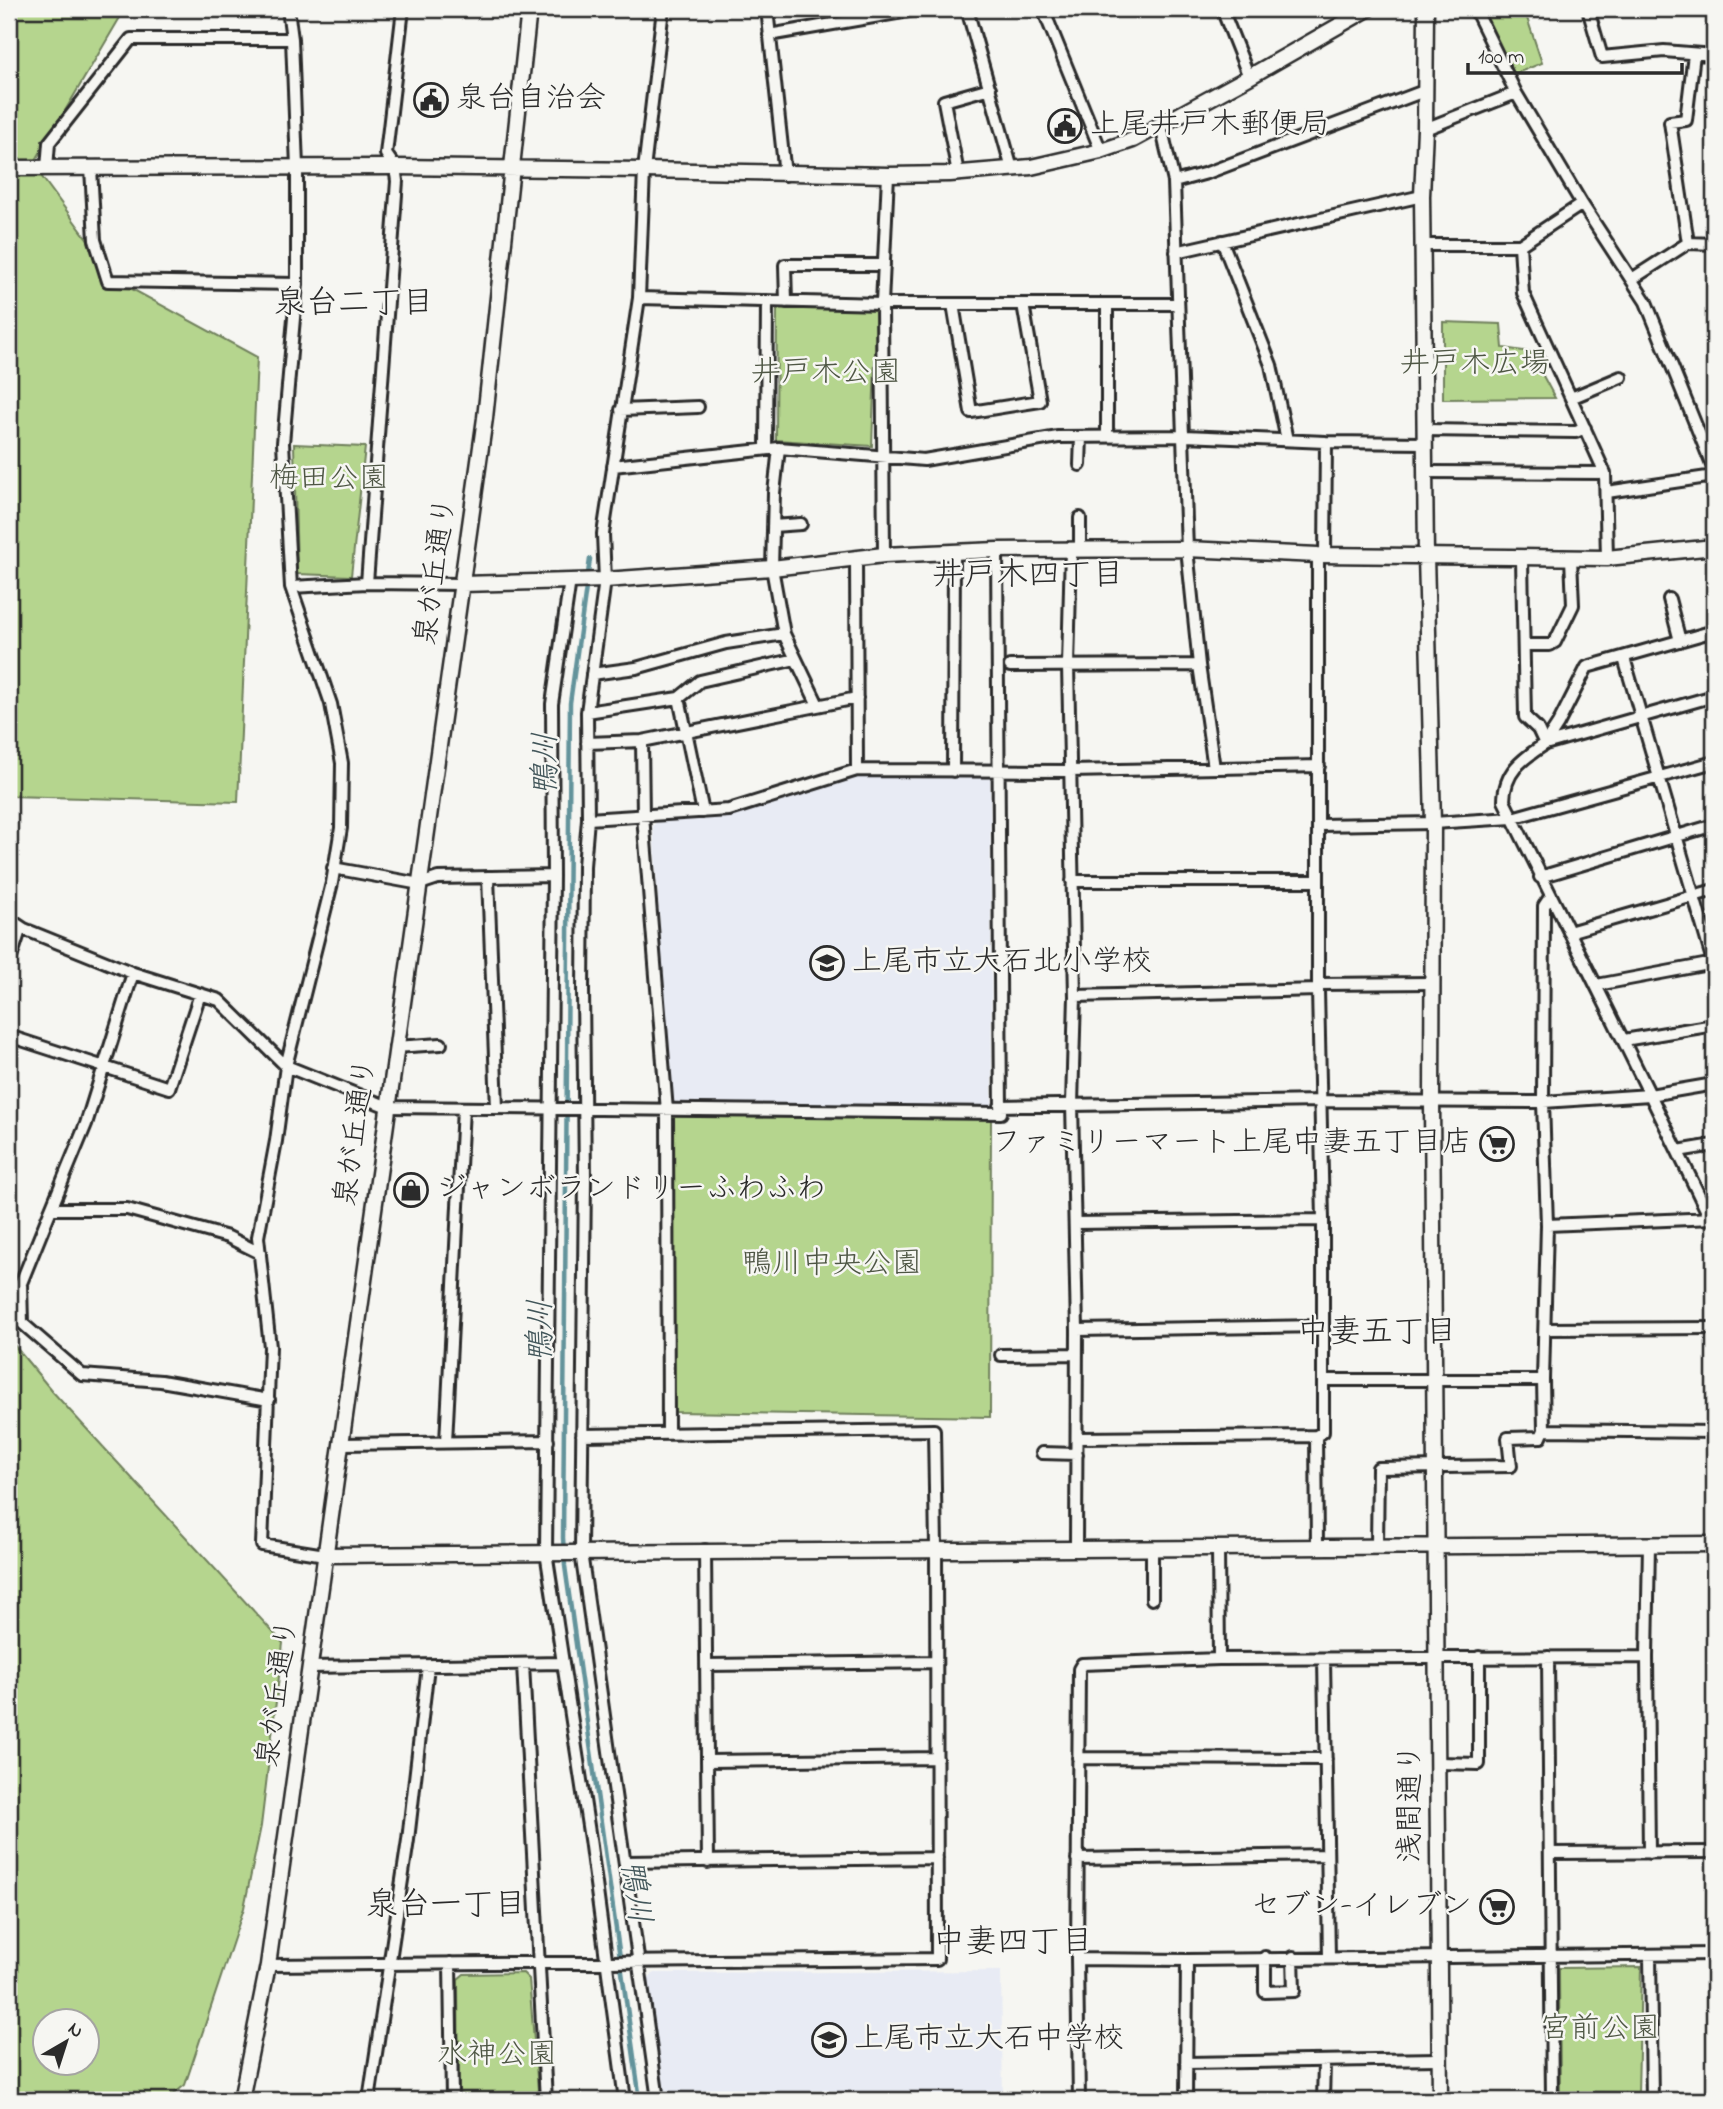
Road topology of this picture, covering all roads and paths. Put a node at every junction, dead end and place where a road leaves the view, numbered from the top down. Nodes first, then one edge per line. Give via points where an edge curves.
1 (288, 9) edge
2 (403, 9) edge
3 (529, 9) edge
4 (663, 9) edge
5 (767, 9) edge
6 (920, 9) edge
7 (967, 9) edge
8 (1043, 9) edge
9 (1368, 9) edge
10 (1426, 9) edge
11 (1475, 9) edge
12 (1587, 9) edge
13 (1225, 10) edge
14 (860, 14) edge
15 (769, 35) junction
16 (292, 39) junction
17 (1694, 54) junction
18 (1714, 55) edge
19 (1249, 77) junction
20 (990, 88) junction
21 (1424, 90) junction
22 (1516, 93) junction
23 (1161, 126) junction
24 (1425, 128) junction
25 (1101, 151) junction
26 (297, 167) junction
27 (395, 167) junction
28 (9, 168) edge
29 (47, 168) junction
30 (90, 168) junction
31 (513, 169) junction
32 (1012, 169) junction
33 (644, 170) junction
34 (958, 173) junction
35 (785, 174) junction
36 (888, 175) junction
37 (1174, 182) junction
38 (1422, 196) junction
39 (1582, 204) junction
40 (1222, 241) junction
41 (1688, 243) junction
42 (1714, 244) edge
43 (1423, 245) junction
44 (1520, 245) junction
45 (1176, 252) junction
46 (884, 265) junction
47 (1632, 279) junction
48 (297, 284) junction
49 (639, 298) junction
50 (767, 301) junction
51 (786, 302) junction
52 (882, 304) junction
53 (953, 304) junction
54 (1023, 304) junction
55 (1107, 304) junction
56 (1178, 304) junction
57 (1621, 377) dead end
58 (1571, 398) junction
59 (698, 407) dead end
60 (621, 410) junction
61 (1585, 428) junction
62 (1185, 436) junction
63 (1081, 437) junction
64 (1107, 437) junction
65 (1424, 437) junction
66 (1287, 440) junction
67 (1326, 442) junction
68 (779, 448) junction
69 (766, 449) junction
70 (884, 457) junction
71 (1080, 465) dead end
72 (613, 466) junction
73 (1714, 470) edge
74 (1425, 472) junction
75 (1605, 473) junction
76 (1714, 476) edge
77 (1607, 492) junction
78 (1080, 518) dead end
79 (801, 524) dead end
80 (773, 526) junction
81 (1714, 547) edge
82 (1076, 549) junction
83 (1187, 549) junction
84 (997, 550) junction
85 (954, 553) junction
86 (884, 555) junction
87 (1321, 555) junction
88 (1426, 556) junction
89 (1571, 558) junction
90 (1607, 558) junction
91 (856, 559) junction
92 (1522, 559) junction
93 (772, 568) junction
94 (570, 580) junction
95 (605, 580) junction
96 (367, 583) junction
97 (462, 584) junction
98 (291, 587) junction
99 (1669, 599) dead end
100 (1714, 631) edge
101 (784, 634) junction
102 (1680, 641) junction
103 (1524, 645) junction
104 (1624, 657) junction
105 (796, 659) junction
106 (1199, 665) junction
107 (1010, 666) dead end
108 (1068, 666) junction
109 (592, 674) junction
110 (1714, 696) edge
111 (679, 698) junction
112 (857, 698) junction
113 (818, 705) junction
114 (587, 712) junction
115 (1642, 717) junction
116 (685, 732) junction
117 (642, 741) junction
118 (587, 743) junction
119 (1545, 744) junction
120 (1714, 762) edge
121 (1319, 766) junction
122 (1214, 768) junction
123 (857, 770) junction
124 (999, 770) junction
125 (953, 771) junction
126 (1070, 771) junction
127 (1659, 777) junction
128 (703, 812) junction
129 (643, 816) junction
130 (1512, 818) junction
131 (588, 819) junction
132 (1433, 823) junction
133 (1319, 825) junction
134 (1714, 825) edge
135 (1676, 836) junction
136 (333, 868) junction
137 (553, 876) junction
138 (488, 877) junction
139 (1541, 877) junction
140 (1072, 881) junction
141 (1318, 881) junction
142 (420, 884) junction
143 (1714, 890) edge
144 (1693, 896) junction
145 (1550, 897) junction
146 (9, 919) edge
147 (21, 927) junction
148 (1569, 932) junction
149 (9, 964) edge
150 (1714, 964) edge
151 (133, 973) junction
152 (1432, 983) junction
153 (1597, 985) junction
154 (1318, 987) junction
155 (200, 994) junction
156 (1074, 996) junction
157 (1714, 1026) edge
158 (9, 1036) edge
159 (1624, 1040) junction
160 (441, 1044) dead end
161 (396, 1047) junction
162 (286, 1066) junction
163 (103, 1068) junction
164 (1714, 1084) edge
165 (1650, 1095) junction
166 (1321, 1101) junction
167 (1432, 1102) junction
168 (1544, 1102) junction
169 (1072, 1104) junction
170 (1000, 1106) junction
171 (388, 1107) junction
172 (463, 1108) junction
173 (497, 1108) junction
174 (551, 1108) junction
175 (583, 1108) junction
176 (667, 1111) junction
177 (1714, 1145) edge
178 (1678, 1151) junction
179 (51, 1209) junction
180 (1712, 1218) edge
181 (1323, 1220) junction
182 (1075, 1223) junction
183 (1547, 1225) junction
184 (260, 1253) junction
185 (1323, 1326) junction
186 (1714, 1328) edge
187 (1545, 1329) junction
188 (1077, 1330) junction
189 (1077, 1354) junction
190 (1001, 1355) dead end
191 (1324, 1380) junction
192 (1543, 1380) junction
193 (1436, 1381) junction
194 (268, 1400) junction
195 (1544, 1430) junction
196 (1714, 1432) edge
197 (668, 1434) junction
198 (582, 1435) junction
199 (1316, 1436) junction
200 (1077, 1438) junction
201 (548, 1441) junction
202 (446, 1442) junction
203 (342, 1444) junction
204 (1042, 1453) dead end
205 (1077, 1454) junction
206 (1436, 1467) junction
207 (1648, 1544) junction
208 (1714, 1544) edge
209 (1317, 1545) junction
210 (1377, 1545) junction
211 (936, 1546) junction
212 (1076, 1546) junction
213 (1152, 1547) junction
214 (1218, 1547) junction
215 (1436, 1547) junction
216 (705, 1550) junction
217 (546, 1552) junction
218 (581, 1552) junction
219 (325, 1555) junction
220 (1152, 1599) dead end
221 (1479, 1657) junction
222 (1548, 1657) junction
223 (1647, 1657) junction
224 (1437, 1658) junction
225 (1219, 1659) junction
226 (1324, 1659) junction
227 (936, 1662) junction
228 (563, 1663) junction
229 (523, 1664) junction
230 (706, 1664) junction
231 (428, 1666) junction
232 (309, 1667) junction
233 (937, 1758) junction
234 (1078, 1758) junction
235 (1326, 1759) junction
236 (707, 1762) junction
237 (1438, 1763) junction
238 (1714, 1852) edge
239 (1550, 1853) junction
240 (1649, 1853) junction
241 (1326, 1855) junction
242 (937, 1858) junction
243 (1077, 1858) junction
244 (626, 1862) junction
245 (708, 1862) junction
246 (1714, 1954) edge
247 (1551, 1955) junction
248 (1650, 1955) junction
249 (1438, 1956) junction
250 (1265, 1957) junction
251 (1293, 1957) junction
252 (1329, 1957) junction
253 (1077, 1959) junction
254 (1187, 1960) junction
255 (639, 1961) junction
256 (538, 1962) junction
257 (605, 1962) junction
258 (387, 1963) junction
259 (450, 1963) junction
260 (268, 1965) junction
261 (1438, 2059) junction
262 (1186, 2063) junction
263 (1324, 2063) junction
264 (1552, 2099) edge
265 (241, 2100) edge
266 (369, 2100) edge
267 (452, 2100) edge
268 (546, 2100) edge
269 (625, 2100) edge
270 (658, 2100) edge
271 (1079, 2100) edge
272 (1186, 2100) edge
273 (1323, 2100) edge
274 (1440, 2100) edge

1 - 16 street
2 - 27 street via 386,154
3 - 31 street, 泉が丘通り
4 - 33 street
5 - 15 street
6 - 14 street
7 - 20 street
8 - 25 street
9 - 19 street
10 - 21 street, 浅間通り
11 - 22 street
12 - 17 street via 1602,57 1664,51
13 - 19 street
14 - 15 street
15 - 35 street
16 - 26 street
16 - 29 street via 131,39 49,143
17 - 18 street
17 - 41 street via 1686,120 1670,122
19 - 23 street
20 - 32 street
20 - 34 street via 944,101
21 - 24 street, 浅間通り
21 - 37 street
22 - 24 street
22 - 39 street
23 - 25 street
23 - 37 street
24 - 38 street, 浅間通り
25 - 32 street
26 - 27 street
26 - 30 street
26 - 48 street
27 - 31 street
27 - 96 street
28 - 29 street
29 - 30 street
30 - 48 street via 94,240 108,281
31 - 33 street
31 - 97 street, 泉が丘通り
32 - 34 street
33 - 35 street
33 - 49 street
34 - 36 street
35 - 36 street
36 - 46 street
37 - 45 street
38 - 40 street
38 - 43 street, 浅間通り
39 - 44 street
39 - 47 street
40 - 45 street
40 - 66 street via 1271,365
41 - 42 street
41 - 47 street
43 - 44 street
43 - 65 street, 浅間通り
44 - 58 street via 1523,293
45 - 56 street
46 - 51 street via 785,265
46 - 52 street
47 - 73 street via 1646,302
48 - 98 street via 283,443
49 - 50 street
49 - 60 street
50 - 51 street
50 - 69 street
51 - 52 street
52 - 53 street
52 - 70 street
53 - 54 street
53 - 54 street via 971,412 1040,401
54 - 55 street
55 - 56 street
55 - 64 street
56 - 62 street
57 - 58 street
58 - 61 street
59 - 60 street
60 - 72 street
61 - 65 street
61 - 75 street
62 - 64 street
62 - 66 street
62 - 83 street
63 - 64 street
63 - 70 street via 924,460
63 - 71 street
65 - 67 street
65 - 74 street, 浅間通り
66 - 67 street
67 - 87 street
68 - 69 street
68 - 70 street
68 - 80 street
69 - 72 street
70 - 86 street
72 - 95 street via 603,534
74 - 75 street
74 - 88 street, 浅間通り
75 - 77 street
76 - 77 street
77 - 90 street
78 - 82 street
79 - 80 street
80 - 93 street
81 - 90 street
82 - 83 street
82 - 84 street
82 - 108 street
83 - 87 street
83 - 106 street
84 - 85 street
84 - 124 street
85 - 86 street
85 - 125 street
86 - 91 street
87 - 88 street
87 - 121 street
88 - 92 street
88 - 132 street, 浅間通り
89 - 90 street
89 - 92 street
89 - 103 street via 1573,605 1555,642
91 - 93 street
91 - 112 street
92 - 103 street
93 - 95 street
93 - 101 street
94 - 95 street
94 - 97 street
94 - 137 street via 552,704
95 - 109 street
96 - 97 street
96 - 98 street
97 - 142 street, 泉が丘通り
98 - 136 street via 331,704 342,763 341,828
99 - 102 street
100 - 102 street
101 - 105 street
101 - 109 street
102 - 104 street
103 - 119 street via 1525,717
104 - 115 street
104 - 119 street via 1587,667
105 - 111 street via 700,681
105 - 113 street
106 - 108 street
106 - 122 street
107 - 108 street
108 - 126 street
109 - 114 street
110 - 115 street
111 - 114 street
111 - 116 street
112 - 113 street
112 - 123 street
113 - 116 street
114 - 118 street
115 - 119 street
115 - 127 street
116 - 117 street
116 - 128 street
117 - 118 street
117 - 129 street
118 - 131 street
119 - 130 street via 1521,760 1504,787
120 - 127 street
121 - 122 street
121 - 133 street
122 - 126 street
123 - 125 street
123 - 128 street via 729,810
124 - 125 street
124 - 126 street
124 - 170 street
126 - 140 street
127 - 130 street
127 - 135 street
128 - 129 street
129 - 131 street
129 - 176 street
130 - 132 street
130 - 139 street
131 - 175 street
132 - 133 street
132 - 152 street, 浅間通り
133 - 141 street
134 - 135 street
135 - 139 street
135 - 144 street
136 - 142 street
136 - 162 street
137 - 138 street
137 - 174 street
138 - 142 street via 438,878
138 - 173 street
139 - 145 street
140 - 141 street
140 - 156 street
141 - 154 street
142 - 161 street, 泉が丘通り
143 - 144 street
144 - 148 street
144 - 150 street
145 - 148 street
145 - 168 street via 1544,906
146 - 147 street
147 - 149 street
147 - 151 street
148 - 153 street
150 - 153 street
151 - 155 street
151 - 163 street
152 - 154 street
152 - 167 street, 浅間通り
153 - 159 street
154 - 156 street
154 - 166 street
155 - 162 street via 219,1000
155 - 163 street via 169,1088
156 - 169 street
157 - 159 street
158 - 163 street
159 - 165 street
160 - 161 street
161 - 171 street, 泉が丘通り
162 - 171 street
162 - 184 street via 258,1237
163 - 179 street
164 - 165 street
165 - 168 street
165 - 178 street
166 - 167 street
166 - 169 street
166 - 181 street
167 - 168 street
167 - 193 street, 浅間通り
168 - 183 street
169 - 170 street
169 - 182 street
170 - 176 street via 1000,1113
171 - 172 street
171 - 203 street, 泉が丘通り
172 - 173 street
172 - 202 street
173 - 174 street
174 - 175 street
174 - 201 street
175 - 176 street
175 - 198 street
176 - 197 street
177 - 178 street
178 - 180 street
179 - 184 street via 127,1209 228,1237
179 - 194 street via 21,1283 22,1323 82,1375 161,1381
180 - 183 street
181 - 182 street
181 - 185 street
182 - 188 street
183 - 187 street
184 - 194 street via 270,1347
185 - 188 street
185 - 191 street
186 - 187 street
187 - 192 street
188 - 189 street
189 - 190 street
189 - 200 street
191 - 193 street
191 - 199 street via 1323,1432
192 - 193 street
192 - 195 street
193 - 206 street, 浅間通り
194 - 219 street via 262,1545
195 - 196 street
195 - 206 street via 1541,1437 1508,1438 1511,1466
197 - 198 street
197 - 211 street via 934,1430
198 - 218 street
199 - 200 street
199 - 209 street
200 - 205 street
201 - 202 street
201 - 217 street
202 - 203 street
203 - 219 street, 泉が丘通り
204 - 205 street
205 - 212 street
206 - 210 street via 1378,1468
206 - 215 street, 浅間通り
207 - 208 street
207 - 215 street
207 - 223 street
209 - 210 street
209 - 214 street
210 - 215 street
211 - 212 street
211 - 216 street
211 - 227 street
212 - 213 street
213 - 214 street
213 - 220 street
214 - 225 street
215 - 224 street, 浅間通り
216 - 218 street
216 - 230 street
217 - 218 street
217 - 219 street
217 - 228 street
218 - 244 street
219 - 232 street, 泉が丘通り
221 - 222 street
221 - 224 street
221 - 237 street via 1479,1764
222 - 223 street
222 - 239 street
223 - 240 street
224 - 226 street
224 - 237 street, 浅間通り
225 - 226 street
225 - 234 street via 1082,1664
226 - 235 street
227 - 230 street
227 - 233 street
228 - 229 street
228 - 257 street
229 - 231 street
229 - 256 street
230 - 236 street
231 - 232 street
231 - 258 street via 408,1840
232 - 260 street, 泉が丘通り
233 - 236 street
233 - 242 street
234 - 235 street
234 - 243 street
235 - 241 street
236 - 245 street
237 - 249 street, 浅間通り
238 - 240 street
239 - 240 street
239 - 247 street
241 - 243 street
241 - 252 street
242 - 245 street
242 - 255 street via 937,1959
243 - 253 street
244 - 245 street
244 - 255 street
246 - 248 street
247 - 248 street
247 - 249 street
247 - 264 street
248 - 264 street via 1652,2100
249 - 252 street
249 - 261 street, 浅間通り
250 - 251 street
250 - 251 street via 1265,1992 1294,1991
250 - 254 street
251 - 252 street
253 - 254 street
253 - 271 street
254 - 262 street
255 - 257 street
255 - 270 street
256 - 257 street
256 - 259 street
256 - 268 street
257 - 269 street
258 - 259 street
258 - 260 street
258 - 266 street
259 - 267 street
260 - 265 street, 泉が丘通り
261 - 263 street
261 - 274 street, 浅間通り
262 - 263 street
262 - 272 street
263 - 273 street

